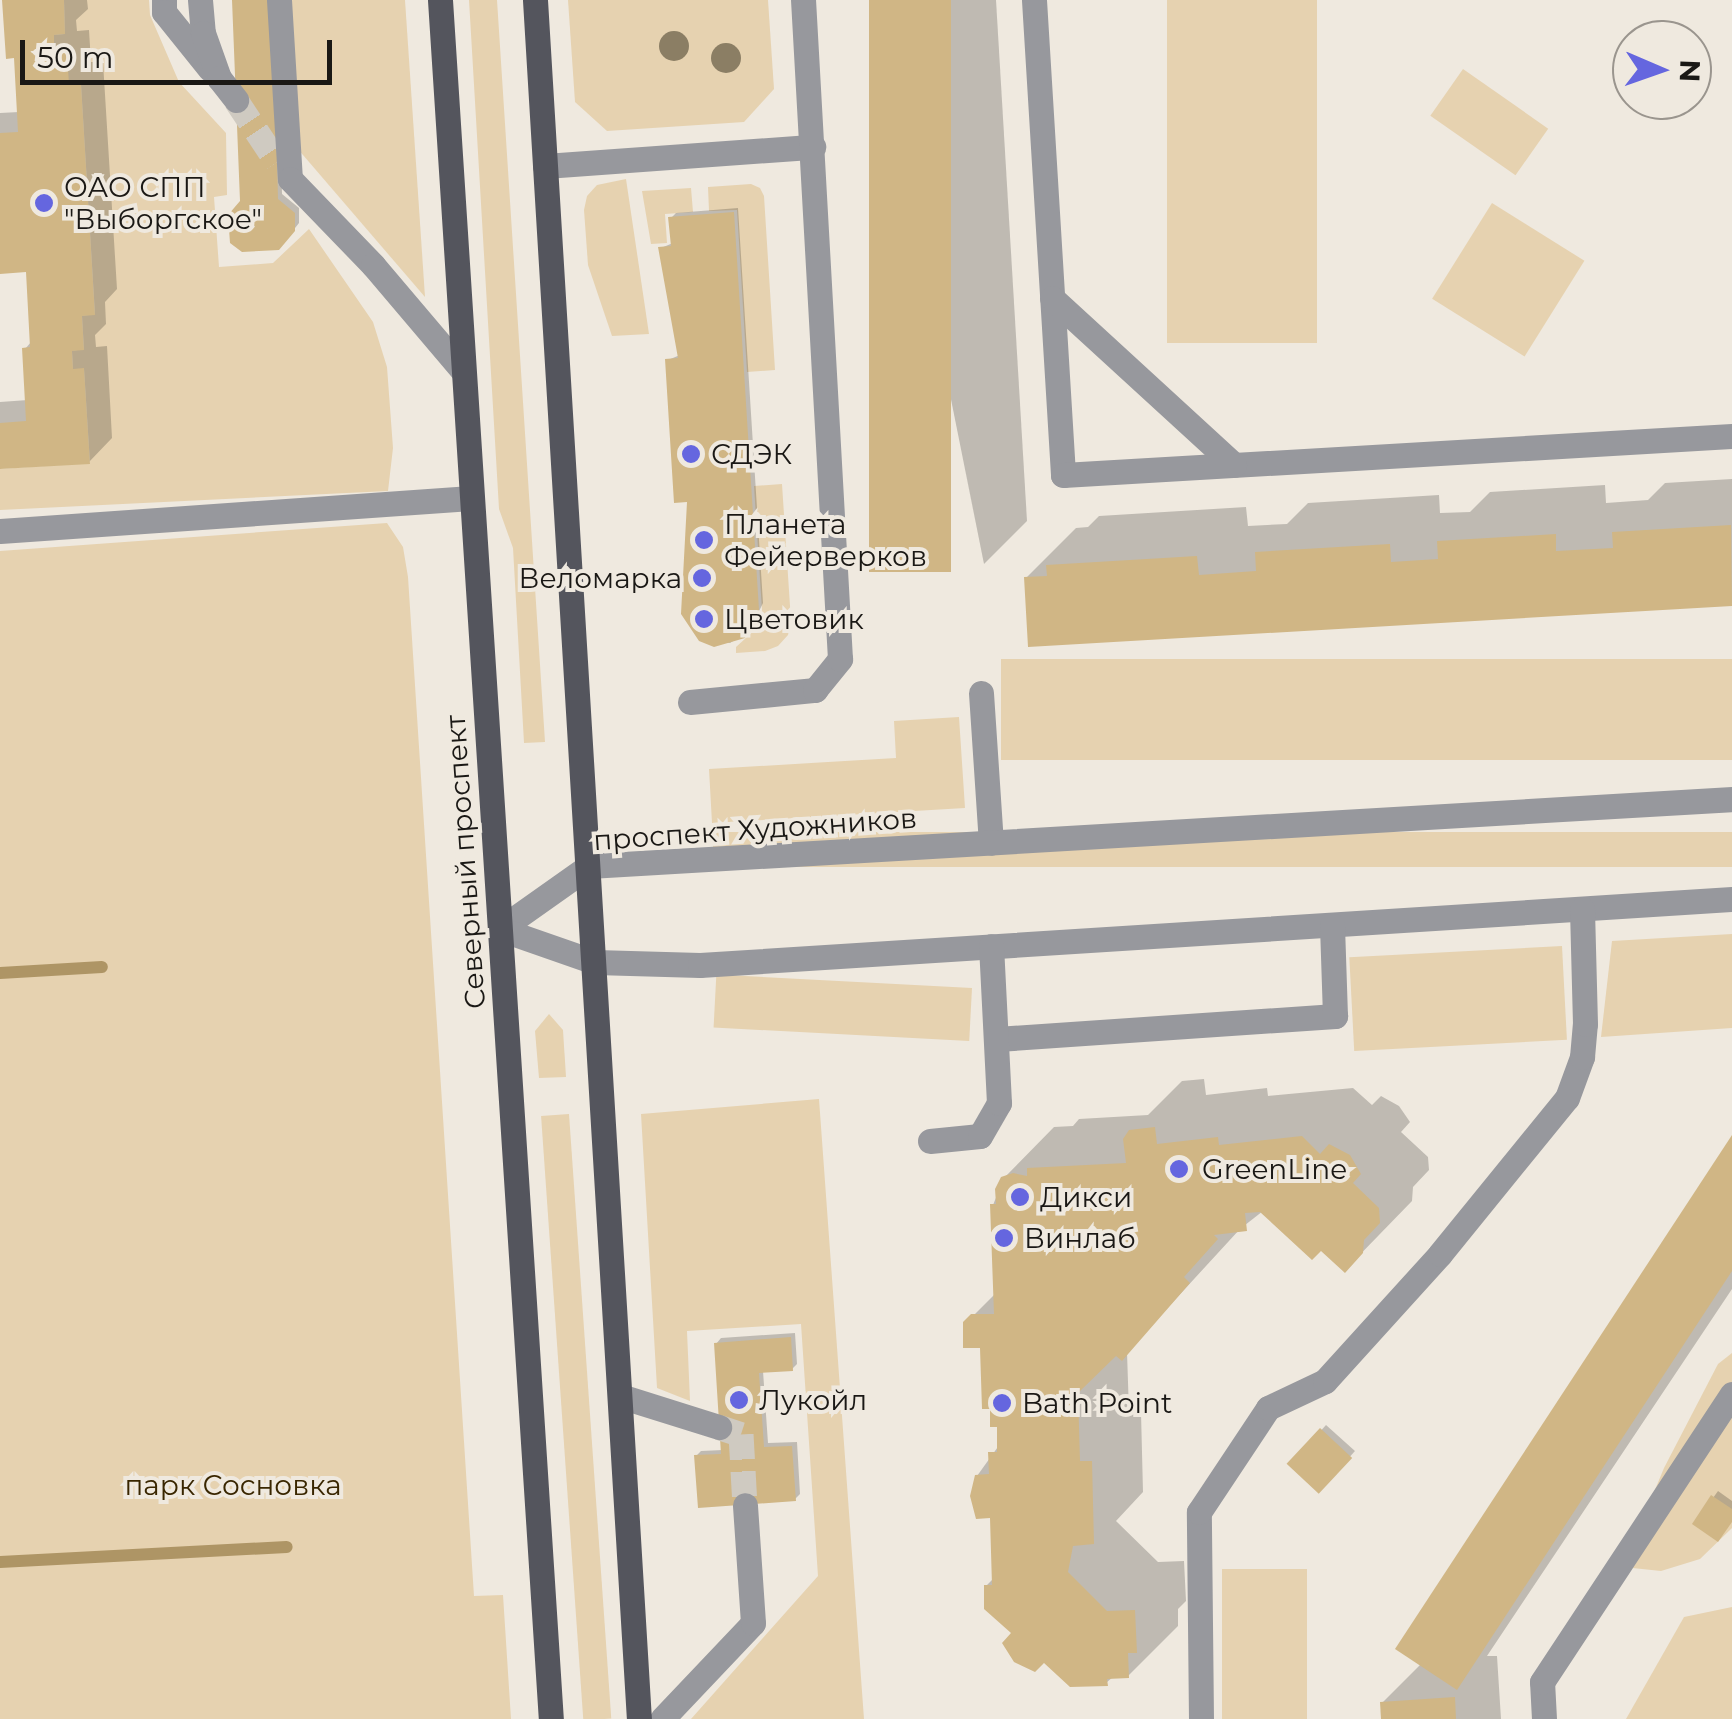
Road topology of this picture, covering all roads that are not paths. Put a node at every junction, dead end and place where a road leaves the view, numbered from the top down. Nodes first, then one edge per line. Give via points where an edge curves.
1 (164, 0) edge
2 (200, 0) edge
3 (279, 0) edge
4 (440, 0) edge
5 (535, 0) edge
6 (804, 0) edge
7 (1034, 0) edge
8 (219, 78) junction
9 (236, 100) tunnel mouth
10 (812, 147) junction
11 (545, 166) junction
12 (1052, 298) junction
13 (463, 371) junction
14 (1732, 436) edge
15 (1234, 465) junction
16 (471, 498) junction
17 (0, 531) edge
18 (981, 693) dead end
19 (690, 702) dead end
20 (1732, 799) edge
21 (991, 843) junction
22 (589, 866) junction
23 (1732, 899) edge
24 (1582, 909) junction
25 (1332, 924) junction
26 (500, 929) junction
27 (991, 946) junction
28 (595, 962) junction
29 (996, 1039) junction
30 (930, 1141) dead end
31 (1732, 1394) edge
32 (620, 1396) junction
33 (719, 1427) tunnel mouth
34 (745, 1505) tunnel mouth
35 (551, 1719) edge
36 (639, 1719) edge
37 (662, 1719) edge
38 (1201, 1719) edge
39 (1544, 1719) edge

1 - 8 street via 164,12
2 - 8 street via 202,33
3 - 13 street via 284,171
4 - 13 main road, Северный проспект
5 - 11 main road
6 - 10 street
7 - 12 street
8 - 9 street
10 - 11 street
10 - 19 street via 840,660 815,690
11 - 22 main road
12 - 15 street
12 - 15 street via 1063,475
13 - 16 main road, Северный проспект
14 - 15 street
16 - 17 street
16 - 26 main road, Северный проспект
18 - 21 street
20 - 21 street, проспект Художников
21 - 22 street, проспект Художников
22 - 26 street, проспект Художников
22 - 28 main road
23 - 24 street
24 - 25 street
24 - 38 street via 1585,1024 1567,1098 1325,1381 1268,1408 1199,1512
25 - 27 street
25 - 29 street via 1335,1016
26 - 28 street
26 - 35 main road, Северный проспект
27 - 28 street via 700,965
27 - 29 street
28 - 32 main road
29 - 30 street via 999,1103 980,1136
31 - 39 street via 1542,1682
32 - 33 street
32 - 36 main road
34 - 37 street via 753,1623

